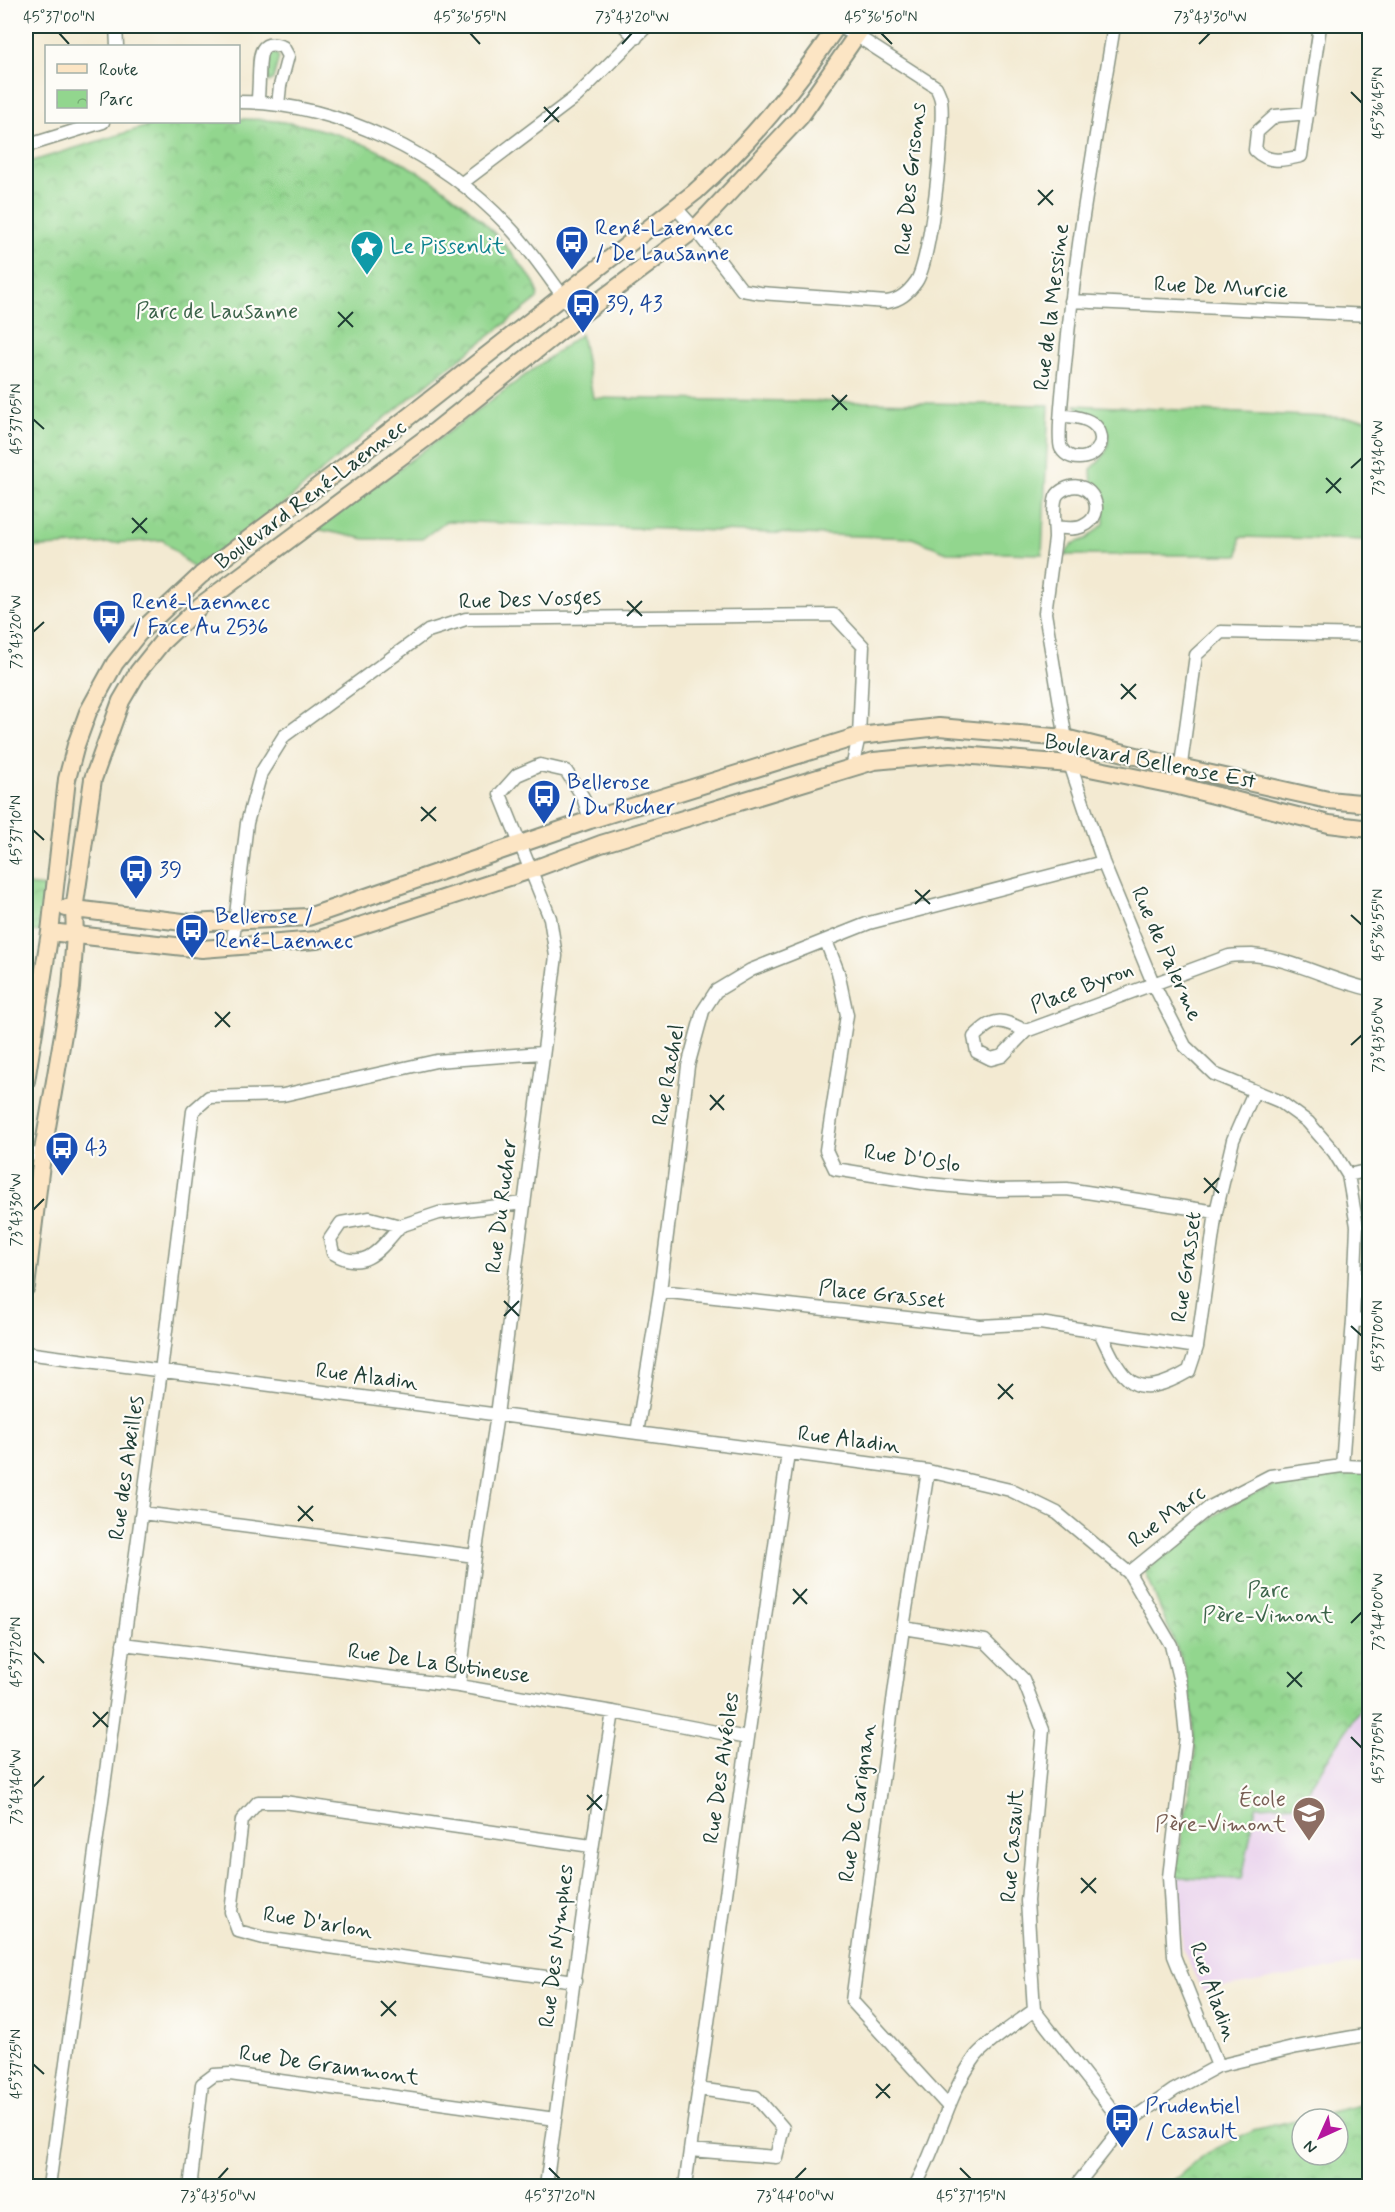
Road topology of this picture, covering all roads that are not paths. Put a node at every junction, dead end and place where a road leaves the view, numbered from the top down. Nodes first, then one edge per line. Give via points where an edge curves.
1 (116, 26) edge
2 (624, 26) edge
3 (647, 26) edge
4 (837, 26) edge
5 (1114, 26) edge
6 (1320, 26) edge
7 (860, 31) edge
8 (636, 38) junction
9 (117, 45) edge
10 (240, 102) edge
11 (258, 102) junction
12 (278, 105) junction
13 (1308, 113) junction
14 (100, 123) edge
15 (26, 146) edge
16 (462, 183) junction
17 (676, 208) junction
18 (695, 229) junction
19 (562, 297) junction
20 (1071, 302) junction
21 (1370, 315) edge
22 (578, 317) junction
23 (1062, 416) dead end
24 (1055, 527) dead end
25 (1370, 635) edge
26 (859, 736) junction
27 (1065, 738) junction
28 (1070, 764) junction
29 (1180, 767) junction
30 (852, 768) junction
31 (1178, 786) junction
32 (1370, 804) edge
33 (590, 820) junction
34 (1370, 829) edge
35 (520, 843) junction
36 (1103, 862) junction
37 (531, 870) junction
38 (53, 906) junction
39 (74, 910) junction
40 (235, 922) junction
41 (50, 932) junction
42 (75, 935) junction
43 (826, 940) junction
44 (232, 948) junction
45 (1153, 983) junction
46 (1370, 989) edge
47 (1026, 1031) dead end
48 (543, 1053) junction
49 (26, 1081) edge
50 (1254, 1092) junction
51 (34, 1155) edge
52 (1370, 1170) edge
53 (1348, 1175) junction
54 (523, 1203) junction
55 (1216, 1212) junction
56 (400, 1226) junction
57 (26, 1287) edge
58 (660, 1291) junction
59 (1353, 1320) junction
60 (1370, 1321) edge
61 (1100, 1332) junction
62 (1197, 1347) junction
63 (26, 1353) edge
64 (161, 1371) junction
65 (497, 1415) junction
66 (637, 1433) junction
67 (788, 1453) junction
68 (1342, 1466) junction
69 (1370, 1467) edge
70 (928, 1471) junction
71 (142, 1513) junction
72 (475, 1556) junction
73 (1129, 1573) junction
74 (903, 1628) junction
75 (123, 1644) junction
76 (459, 1686) junction
77 (613, 1712) junction
78 (747, 1738) junction
79 (591, 1846) junction
80 (575, 1981) junction
81 (1034, 2010) junction
82 (1370, 2034) edge
83 (1218, 2066) junction
84 (698, 2089) junction
85 (948, 2106) junction
86 (555, 2119) junction
87 (1124, 2125) junction
88 (690, 2150) junction
89 (49, 2187) edge
90 (193, 2187) edge
91 (546, 2187) edge
92 (685, 2187) edge
93 (915, 2187) edge
94 (1076, 2187) edge

1 - 9 street
2 - 8 street
3 - 8 street
4 - 7 street, Rue Des Grisons
4 - 17 street, Boulevard René-Laennec via 763,125
5 - 20 street, Rue de la Messine
6 - 13 street
7 - 18 street, Boulevard René-Laennec via 800,117
7 - 18 street, Rue Des Grisons via 936,87 941,98 942,126 931,225 925,263 916,281 899,300 887,302 742,290
8 - 16 street via 577,96
10 - 11 street
11 - 12 street
11 - 12 street via 261,53 274,44 283,47 288,56
12 - 16 street via 361,127 417,153
13 - 13 street via 1301,156 1281,161 1263,158 1255,150 1257,132 1275,116
14 - 15 street
16 - 19 street via 509,227
17 - 18 street, Rue Des Grisons
17 - 19 street, Boulevard René-Laennec
18 - 22 street, Boulevard René-Laennec
19 - 22 street
19 - 38 street, Boulevard René-Laennec via 201,575 138,634 115,663 88,712 76,745 67,779
20 - 21 street, Rue De Murcie
20 - 23 street, Rue de la Messine
22 - 39 street, Boulevard René-Laennec via 434,432 200,606 162,642 138,672 106,737 93,779
24 - 27 street, Rue de Palerme via 1045,613
25 - 29 street via 1221,632 1196,655
26 - 27 street, Boulevard Bellerose Est via 939,727
26 - 30 street, Rue Des Vosges
26 - 33 street, Boulevard Bellerose Est
26 - 40 street, Rue Des Vosges via 863,646 834,615 466,620 437,628 284,736 261,773 247,823
27 - 28 street, Rue de Palerme
27 - 29 street, Boulevard Bellerose Est
28 - 30 street, Boulevard Bellerose Est via 950,754 874,761
28 - 31 street, Boulevard Bellerose Est
28 - 36 street, Rue de Palerme
29 - 31 street
29 - 32 street, Boulevard Bellerose Est via 1328,800
30 - 37 street, Boulevard Bellerose Est via 601,844
31 - 34 street, Boulevard Bellerose Est via 1329,824
33 - 35 street, Boulevard Bellerose Est
33 - 35 street via 583,797 566,771 540,765 517,775 500,794
35 - 37 street, Rue Du Rucher
35 - 40 street, Boulevard Bellerose Est via 308,917
36 - 43 street, Rue Rachel via 869,923
36 - 45 street, Rue de Palerme
37 - 44 street, Boulevard Bellerose Est via 317,940
37 - 48 street, Rue Du Rucher via 550,918 556,956
38 - 39 street, Boulevard Bellerose Est
38 - 41 street, Boulevard René-Laennec
39 - 40 street, Boulevard Bellerose Est via 191,923
39 - 42 street, Boulevard René-Laennec
40 - 44 street, Rue Des Vosges
41 - 42 street, Boulevard Bellerose Est
41 - 49 street, Boulevard René-Laennec
42 - 44 street, Boulevard Bellerose Est via 202,949
42 - 51 street, Boulevard René-Laennec via 71,988
43 - 55 street, Rue D'Oslo via 847,1015 826,1150 835,1169 995,1190 1067,1189
43 - 58 street, Rue Rachel via 751,970 716,991 703,1011 688,1066
45 - 46 street, Place Byron via 1229,956 1254,955
45 - 47 street, Place Byron
45 - 50 street, Rue de Palerme via 1185,1046 1214,1074
48 - 54 street, Rue Du Rucher
48 - 64 street, Rue des Abeilles via 436,1061 283,1095 208,1097 193,1111
50 - 53 street, Rue de Palerme via 1279,1101 1308,1122
50 - 55 street, Rue Grasset via 1233,1140
51 - 57 street, Boulevard René-Laennec
52 - 53 street
53 - 59 street, Rue de Palerme via 1357,1226
54 - 56 street via 439,1213
54 - 65 street, Rue Du Rucher
55 - 62 street, Rue Grasset
56 - 56 street via 370,1218 341,1223 330,1239 333,1252 344,1259 363,1260 379,1251
58 - 61 street, Place Grasset via 912,1320 980,1326 1040,1323
58 - 66 street, Rue Rachel
59 - 60 street
59 - 68 street, Rue de Palerme
61 - 62 street, Place Grasset
61 - 62 street via 1126,1380 1146,1387 1168,1383 1189,1371
63 - 64 street, Rue Aladin
64 - 65 street, Rue Aladin
64 - 71 street, Rue des Abeilles
65 - 66 street, Rue Aladin
65 - 72 street, Rue Du Rucher
66 - 67 street, Rue Aladin
67 - 70 street, Rue Aladin
67 - 78 street, Rue Des Alvéoles
68 - 69 street, Rue Marc
68 - 73 street, Rue Marc via 1270,1476 1210,1507
70 - 73 street, Rue Aladin via 1010,1490 1057,1513
70 - 74 street, Rue De Carignan
71 - 72 street
71 - 75 street, Rue des Abeilles
72 - 76 street, Rue Du Rucher
73 - 83 street, Rue Aladin via 1171,1645 1181,1687 1186,1736 1169,1877 1174,1956
74 - 81 street, Rue Casault via 985,1641 1023,1679 1043,1730 1028,1901
74 - 85 street, Rue De Carignan via 852,2001
75 - 76 street, Rue De La Butineuse
75 - 89 street, Rue des Abeilles
76 - 77 street, Rue De La Butineuse
77 - 78 street, Rue De La Butineuse
77 - 79 street, Rue Des Nymphes
78 - 84 street, Rue Des Alvéoles
79 - 80 street, Rue Des Nymphes
79 - 80 street, Rue D'arlon via 284,1802 258,1802 242,1820 240,1832 231,1912 238,1931 264,1938
80 - 86 street, Rue Des Nymphes
81 - 85 street via 976,2055
81 - 87 street
82 - 83 street
83 - 87 street via 1174,2090
84 - 88 street, Rue Des Alvéoles
84 - 88 street via 756,2097 783,2128 776,2157
85 - 93 street via 927,2166
86 - 90 street, Rue De Grammont via 230,2074 214,2075 202,2084
86 - 91 street, Rue Des Nymphes
87 - 94 street
88 - 92 street, Rue Des Alvéoles

